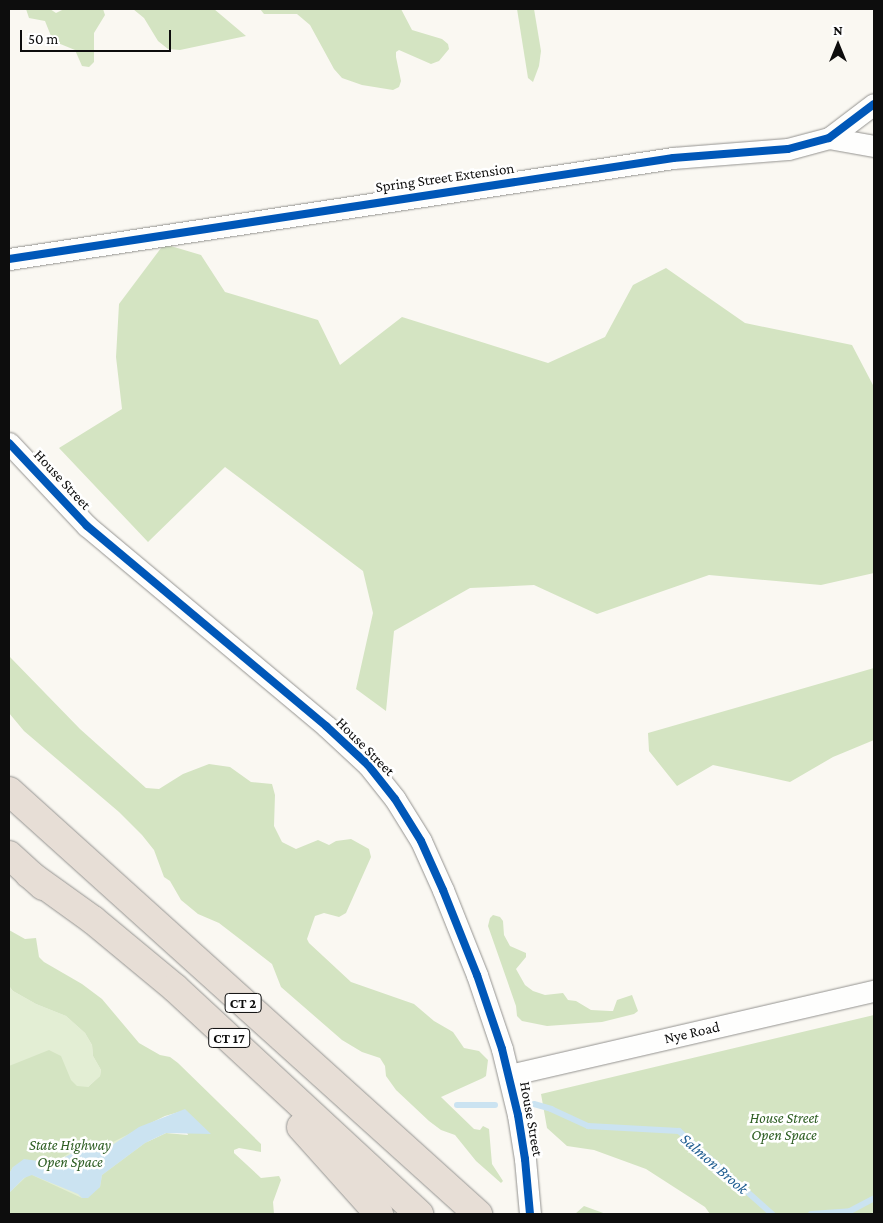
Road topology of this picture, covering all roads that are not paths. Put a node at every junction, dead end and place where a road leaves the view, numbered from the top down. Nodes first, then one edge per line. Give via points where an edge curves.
1 (874, 104) edge
2 (829, 138) junction
3 (874, 146) edge
4 (9, 259) edge
5 (9, 443) edge
6 (9, 791) edge
7 (9, 855) edge
8 (29, 874) junction
9 (874, 991) edge
10 (509, 1075) junction
11 (379, 1214) edge
12 (419, 1214) edge
13 (478, 1214) edge
14 (530, 1214) edge

1 - 2 street, Spring Street Extension
2 - 3 street
2 - 4 street, Spring Street Extension via 788,149 673,158
5 - 10 street, House Street via 63,503 106,543 312,714 381,781 412,825 434,869 476,975
6 - 13 highway, CT 2
7 - 8 highway
8 - 11 highway via 232,1057
8 - 12 highway, CT 17 via 93,920 175,988
9 - 10 street, Nye Road
10 - 14 street, House Street via 523,1146

